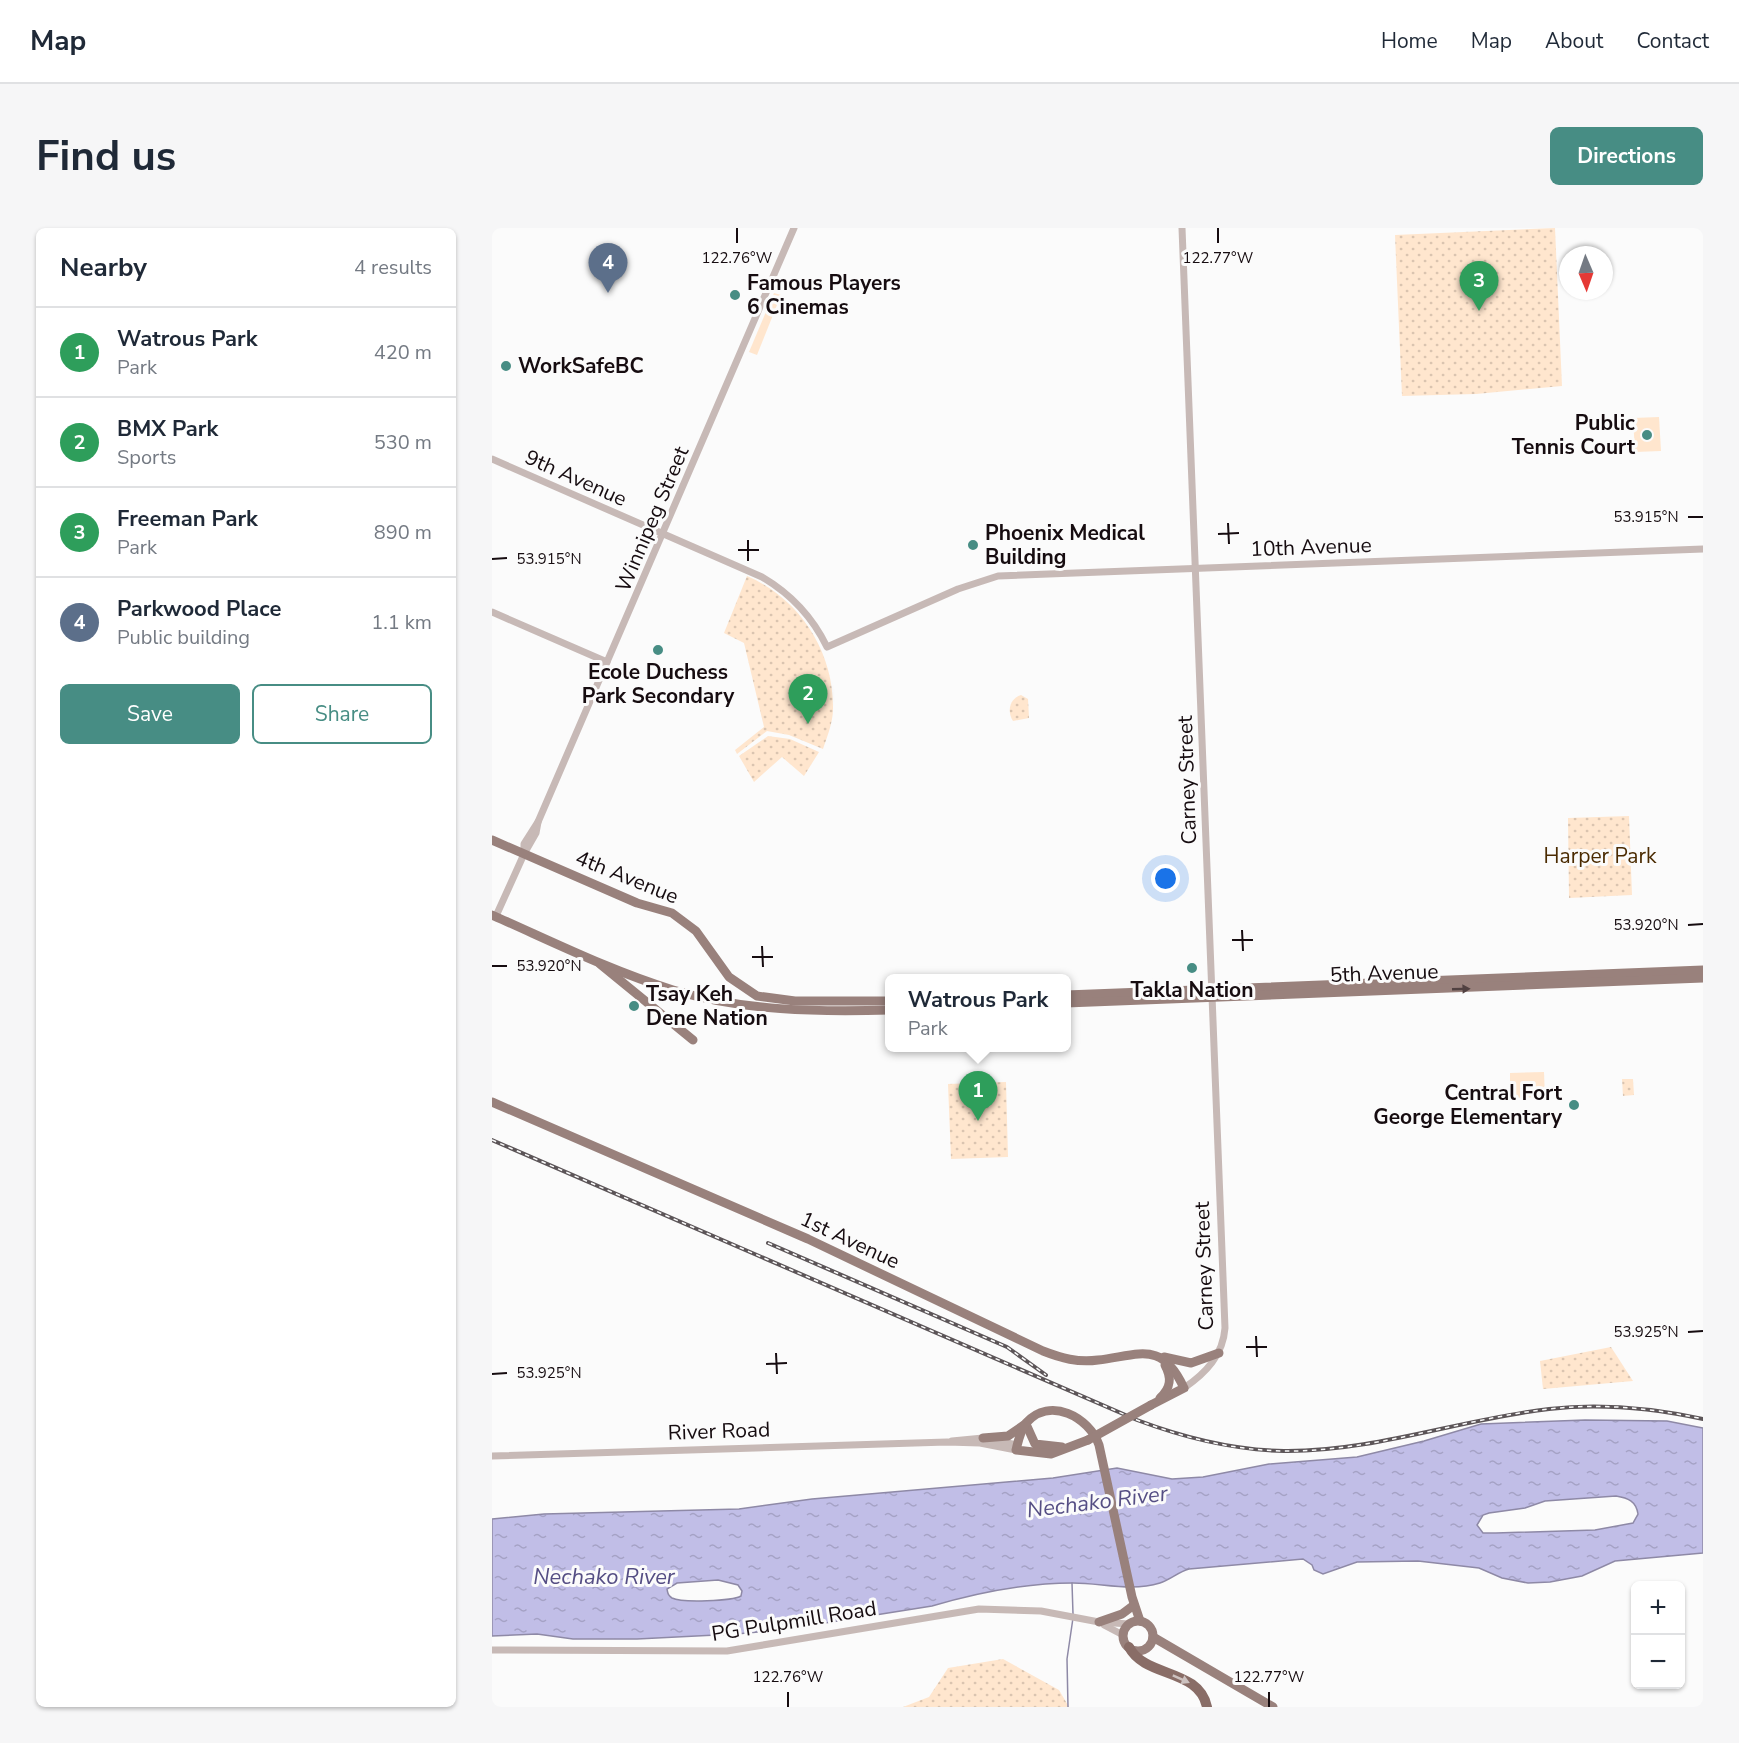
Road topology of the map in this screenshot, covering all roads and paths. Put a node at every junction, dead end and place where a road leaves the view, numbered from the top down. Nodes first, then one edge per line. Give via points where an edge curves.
1 (794, 228) edge
2 (1182, 228) edge
3 (492, 459) edge
4 (663, 534) junction
5 (1703, 549) edge
6 (1195, 568) junction
7 (492, 612) edge
8 (827, 647) joint
9 (607, 662) junction
10 (492, 840) edge
11 (524, 854) junction
12 (494, 915) edge
13 (598, 962) junction
14 (1703, 970) edge
15 (1703, 978) edge
16 (1211, 994) junction
17 (1071, 995) edge
18 (885, 1001) edge
19 (1071, 1003) edge
20 (885, 1010) edge
21 (693, 1040) dead end
22 (492, 1102) edge
23 (1219, 1353) junction
24 (1155, 1355) junction
25 (1184, 1388) junction
26 (1151, 1405) junction
27 (1026, 1424) junction
28 (983, 1438) junction
29 (947, 1442) junction
30 (1084, 1442) junction
31 (1062, 1447) junction
32 (1017, 1448) junction
33 (492, 1456) edge
34 (1133, 1601) junction
35 (1140, 1621) junction
36 (1100, 1622) junction
37 (1130, 1624) junction
38 (1123, 1635) junction
39 (1152, 1642) junction
40 (1129, 1647) junction
41 (492, 1650) edge
42 (1207, 1707) edge
43 (1273, 1707) edge

1 - 4 street, Winnipeg Street
2 - 6 street, Carney Street
3 - 4 street, 9th Avenue
4 - 8 street, 9th Avenue via 777,586 793,598
4 - 9 street, Winnipeg Street
5 - 6 street, 10th Avenue
6 - 8 street, 10th Avenue via 992,576
6 - 16 street, Carney Street
7 - 9 street
9 - 11 street, Winnipeg Street via 538,822 530,831
10 - 11 main road, 4th Avenue
11 - 12 street, Winnipeg Street
11 - 18 main road, 4th Avenue via 637,903 672,913 696,931 729,977 757,996 795,1001
12 - 13 main road
13 - 20 main road via 675,990 747,1005
13 - 21 main road
14 - 16 main road, 5th Avenue
16 -> 15 main road, 5th Avenue
16 - 17 main road, 5th Avenue
16 - 19 main road, 5th Avenue
16 - 23 street, Carney Street via 1225,1328
22 - 24 main road, 1st Avenue via 808,1239 1043,1351 1080,1361 1139,1353
23 - 24 main road, 1st Avenue via 1191,1363
23 - 25 street, Carney Street
24 - 25 main road via 1170,1364
24 - 26 main road via 1170,1374 1170,1384
25 - 26 main road, River Road
26 - 30 main road, River Road, bridge
27 - 28 main road via 1008,1436
27 - 31 main road via 1035,1444
27 - 32 main road
27 - 34 main road via 1042,1413 1052,1412 1074,1415 1092,1431
28 - 29 street, River Road
28 - 32 street, River Road
29 - 32 street, River Road
29 - 33 street, River Road
30 - 31 main road, River Road
30 - 32 main road, River Road via 1051,1454
31 - 32 main road, River Road
34 - 35 main road
34 - 36 main road via 1122,1614
34 - 37 main road
35 - 37 main road
35 - 39 main road via 1151,1628
36 - 37 street
36 - 38 street
36 - 41 street, PG Pulpmill Road via 1015,1610 973,1610 727,1651
37 - 38 main road
38 - 40 main road
39 - 40 main road via 1137,1651
39 - 43 main road
40 -> 42 highway via 1143,1664 1191,1683 1201,1692

